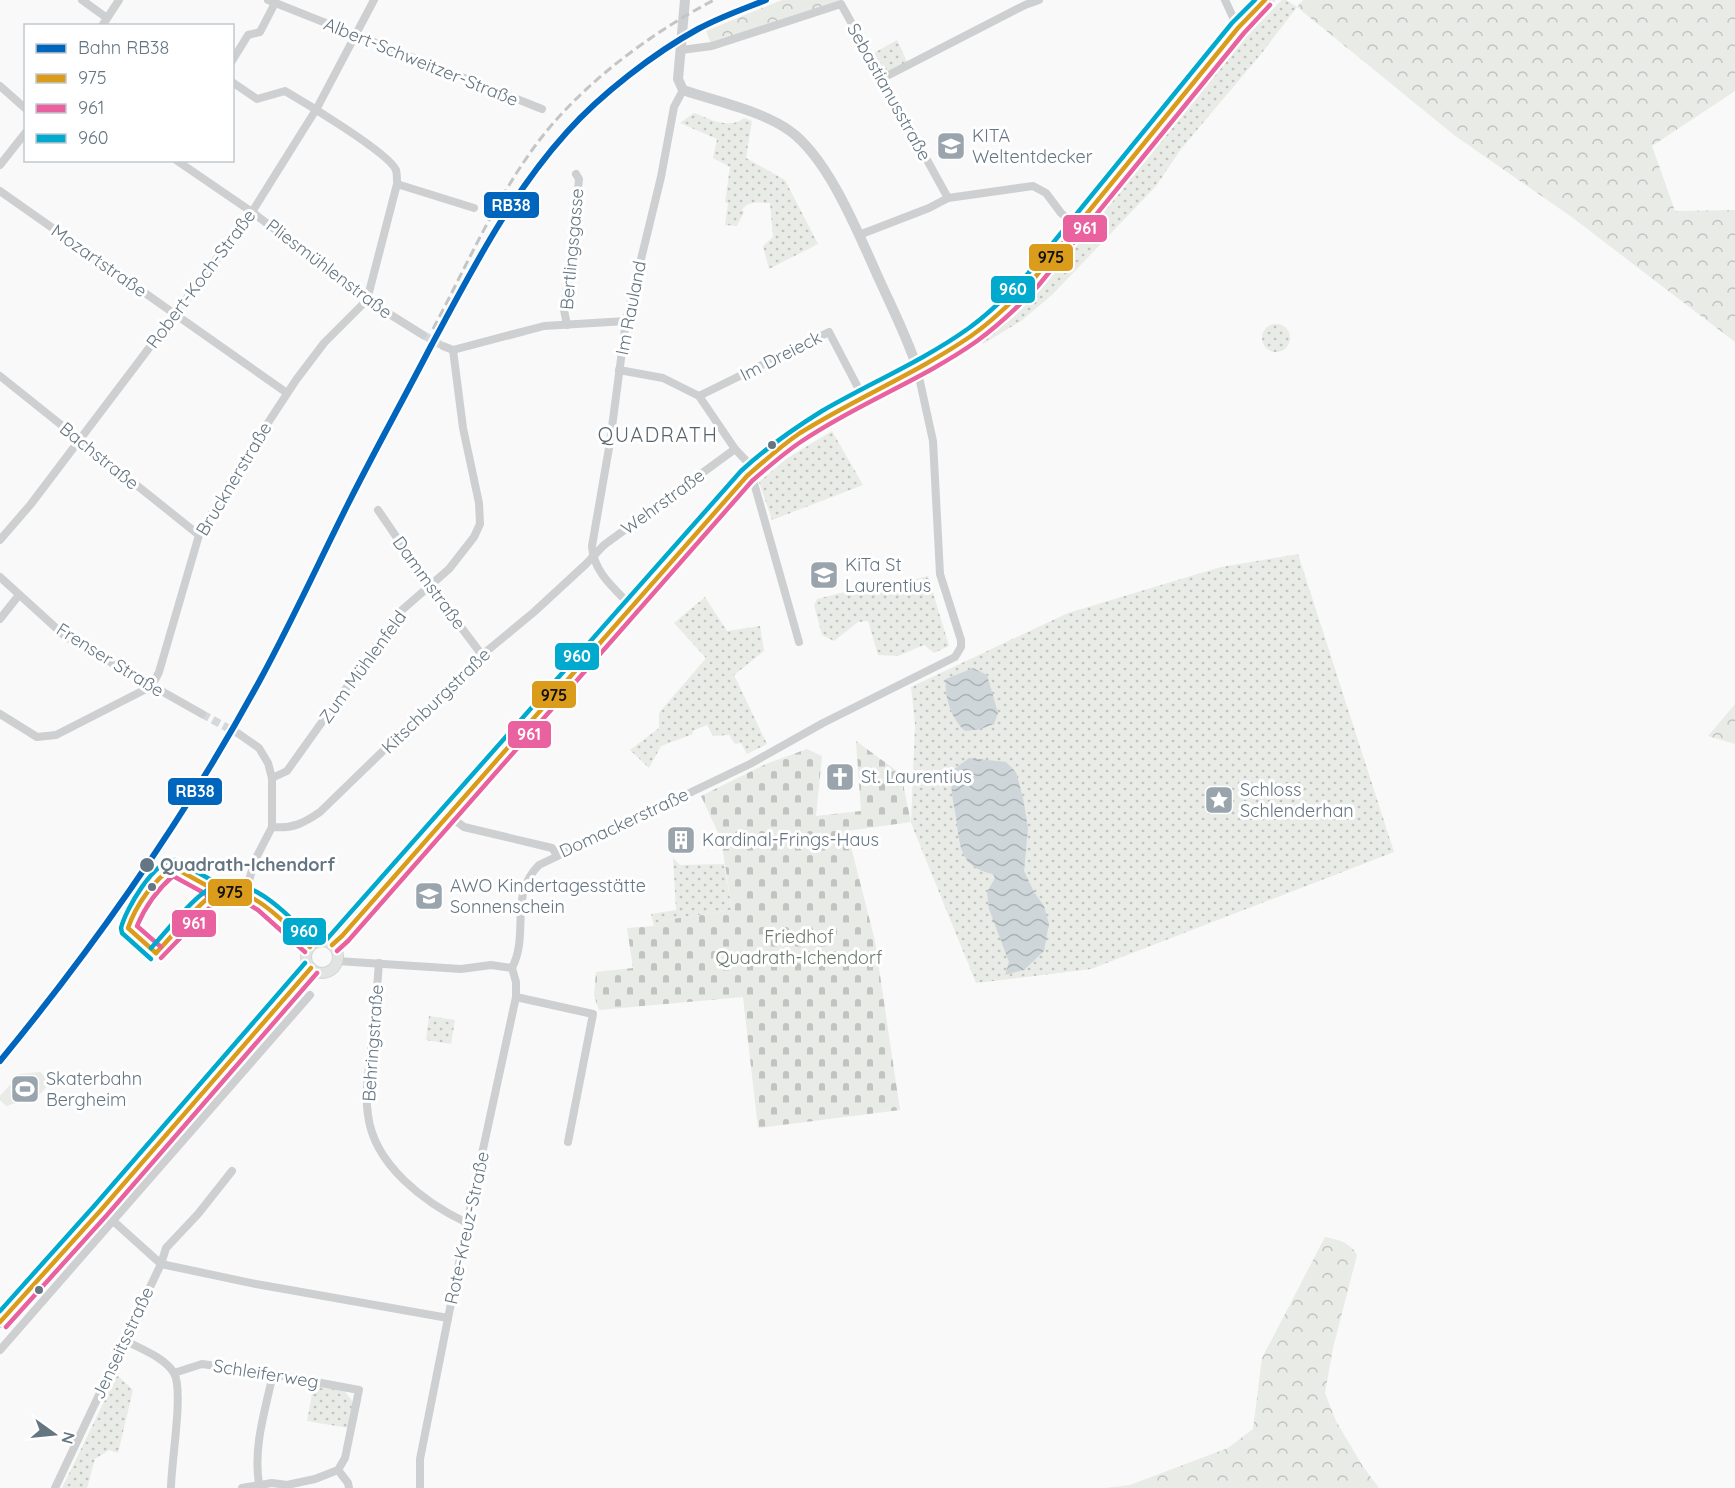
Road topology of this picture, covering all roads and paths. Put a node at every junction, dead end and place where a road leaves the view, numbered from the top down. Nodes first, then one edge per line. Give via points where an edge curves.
1 (82, 0) edge
2 (119, 0) edge
3 (374, 0) edge
4 (685, 0) edge
5 (1040, 0) edge
6 (1225, 0) edge
7 (1265, 0) edge
8 (271, 2) edge
9 (105, 22) edge
10 (1238, 28) junction
11 (356, 37) junction
12 (681, 50) junction
13 (234, 58) edge
14 (883, 78) junction
15 (234, 83) edge
16 (0, 86) edge
17 (683, 90) junction
18 (24, 107) edge
19 (316, 108) junction
20 (542, 109) dead end
21 (24, 135) edge
22 (180, 162) edge
23 (0, 165) edge
24 (576, 174) dead end
25 (397, 184) junction
26 (0, 191) edge
27 (948, 198) junction
28 (474, 208) dead end
29 (252, 212) junction
30 (1076, 226) junction
31 (859, 235) junction
32 (367, 300) junction
33 (176, 314) junction
34 (626, 321) junction
35 (567, 325) junction
36 (423, 335) tunnel mouth
37 (443, 345) tunnel mouth
38 (453, 350) junction
39 (917, 368) junction
40 (619, 370) junction
41 (0, 376) edge
42 (287, 393) junction
43 (699, 396) junction
44 (863, 397) junction
45 (80, 440) junction
46 (735, 449) junction
47 (750, 472) junction
48 (378, 510) dead end
49 (199, 535) junction
50 (0, 540) edge
51 (592, 556) junction
52 (0, 577) edge
53 (430, 586) junction
54 (19, 595) junction
55 (632, 607) junction
56 (0, 619) edge
57 (799, 642) dead end
58 (482, 655) junction
59 (152, 686) junction
60 (0, 714) edge
61 (202, 714) tunnel mouth
62 (239, 734) tunnel mouth
63 (272, 778) junction
64 (448, 815) junction
65 (272, 828) junction
66 (557, 855) junction
67 (245, 894) junction
68 (332, 945) junction
69 (310, 947) junction
70 (156, 953) dead end
71 (337, 961) junction
72 (379, 963) junction
73 (311, 968) junction
74 (512, 968) junction
75 (310, 996) dead end
76 (516, 997) junction
77 (273, 1012) junction
78 (280, 1028) junction
79 (568, 1142) dead end
80 (232, 1171) dead end
81 (101, 1210) junction
82 (113, 1221) junction
83 (467, 1223) junction
84 (161, 1264) junction
85 (448, 1318) junction
86 (0, 1322) edge
87 (124, 1340) junction
88 (0, 1350) edge
89 (174, 1373) junction
90 (273, 1374) junction
91 (338, 1470) junction
92 (258, 1484) junction
93 (55, 1488) edge
94 (171, 1488) edge
95 (242, 1488) edge
96 (349, 1488) edge
97 (420, 1488) edge

1 - 9 street
2 - 9 street
3 - 11 street, Robert-Koch-Straße
4 - 12 street, Im Rauland
5 - 14 street
6 - 10 street
7 - 10 main road
8 - 11 street, Albert-Schweitzer-Straße
8 - 13 street via 260,32 248,35
10 - 30 main road
11 - 19 street, Robert-Koch-Straße
11 - 20 street, Albert-Schweitzer-Straße
12 - 14 street, Sebastianusstraße via 712,46 841,4
12 - 17 street, Im Rauland via 678,79
14 - 27 street, Sebastianusstraße
15 - 19 street via 256,99 285,91
16 - 18 street
17 - 31 street via 766,118 795,135 808,146
17 - 34 street, Im Rauland via 674,107
19 - 25 street via 386,159 396,170
19 - 29 street, Robert-Koch-Straße
21 - 23 street
22 - 29 street, Pliesmühlenstraße
24 - 35 street, Bertlingsgasse via 579,179 564,310
25 - 28 street
25 - 32 street
26 - 33 street, Mozartstraße
27 - 30 street via 1033,186 1046,193
27 - 31 street
29 - 32 street, Pliesmühlenstraße
29 - 33 street, Robert-Koch-Straße
30 - 39 main road via 1007,309
31 - 39 street
32 - 36 street, Pliesmühlenstraße
32 - 42 street, Brucknerstraße via 324,344
33 - 42 street, Mozartstraße
33 - 45 street, Robert-Koch-Straße
34 - 35 street
34 - 40 street, Im Rauland
35 - 38 street via 544,326
37 - 38 street
38 - 53 street, Zum Mühlenfeld via 480,524 474,537
39 - 44 main road
39 - 66 street, Domackerstraße via 933,441 940,574 961,640 955,657 750,764
40 - 43 street via 663,378
40 - 51 street, Im Rauland
41 - 45 street, Bachstraße
42 - 49 street, Brucknerstraße
43 - 44 street, Im Dreieck via 829,332
43 - 46 street
44 - 47 main road via 787,442
45 - 49 street, Bachstraße
45 - 50 street, Robert-Koch-Straße
46 - 47 street
46 - 51 street, Wehrstraße
47 - 55 main road
47 - 57 street
48 - 53 street, Dammstraße
49 - 59 street, Brucknerstraße
51 - 55 street via 604,578
51 - 58 street, Kitschburgstraße
52 - 54 street, Frenser Straße
53 - 58 street, Dammstraße
53 - 63 street, Zum Mühlenfeld via 402,610 287,771
54 - 56 street
54 - 59 street, Frenser Straße via 66,637
55 - 64 main road
58 - 65 street, Kitschburgstraße via 320,812 291,828
59 - 60 street via 46,737 37,737
59 - 61 street, Frenser Straße
62 - 63 street via 259,748
63 - 65 street
64 - 66 street via 464,827 552,848
64 - 68 main road
65 - 67 street via 255,860
66 - 74 street, Domackerstraße via 539,865 524,888 519,950
67 - 69 street
67 - 70 street via 222,893 207,899
68 - 69 main road via 318,942
68 - 71 main road
69 - 73 main road via 307,960
71 - 72 street
71 - 73 main road via 324,972
72 - 74 street via 461,969 491,964
72 - 83 street, Behringstraße via 368,1086 368,1115 376,1144 390,1168
73 - 77 main road
74 - 76 street, Rote-Kreuz-Straße
75 - 78 street
76 - 79 street via 593,1014
76 - 83 street, Rote-Kreuz-Straße
77 - 78 street
77 - 81 main road
78 - 82 street
80 - 84 street, Jenseitsstraße via 166,1248
81 - 82 street
81 - 86 main road
82 - 84 street
82 - 88 street
83 - 85 street, Rote-Kreuz-Straße
84 - 85 street
84 - 87 street, Jenseitsstraße
85 - 97 street, Rote-Kreuz-Straße via 420,1459
87 - 89 street
87 - 93 street, Jenseitsstraße
89 - 90 street, Schleiferweg via 202,1364
89 - 94 street via 177,1396
90 - 91 street, Schleiferweg via 359,1390 345,1458
90 - 92 street via 258,1438
91 - 92 street via 287,1485
91 - 96 street
92 - 95 street

